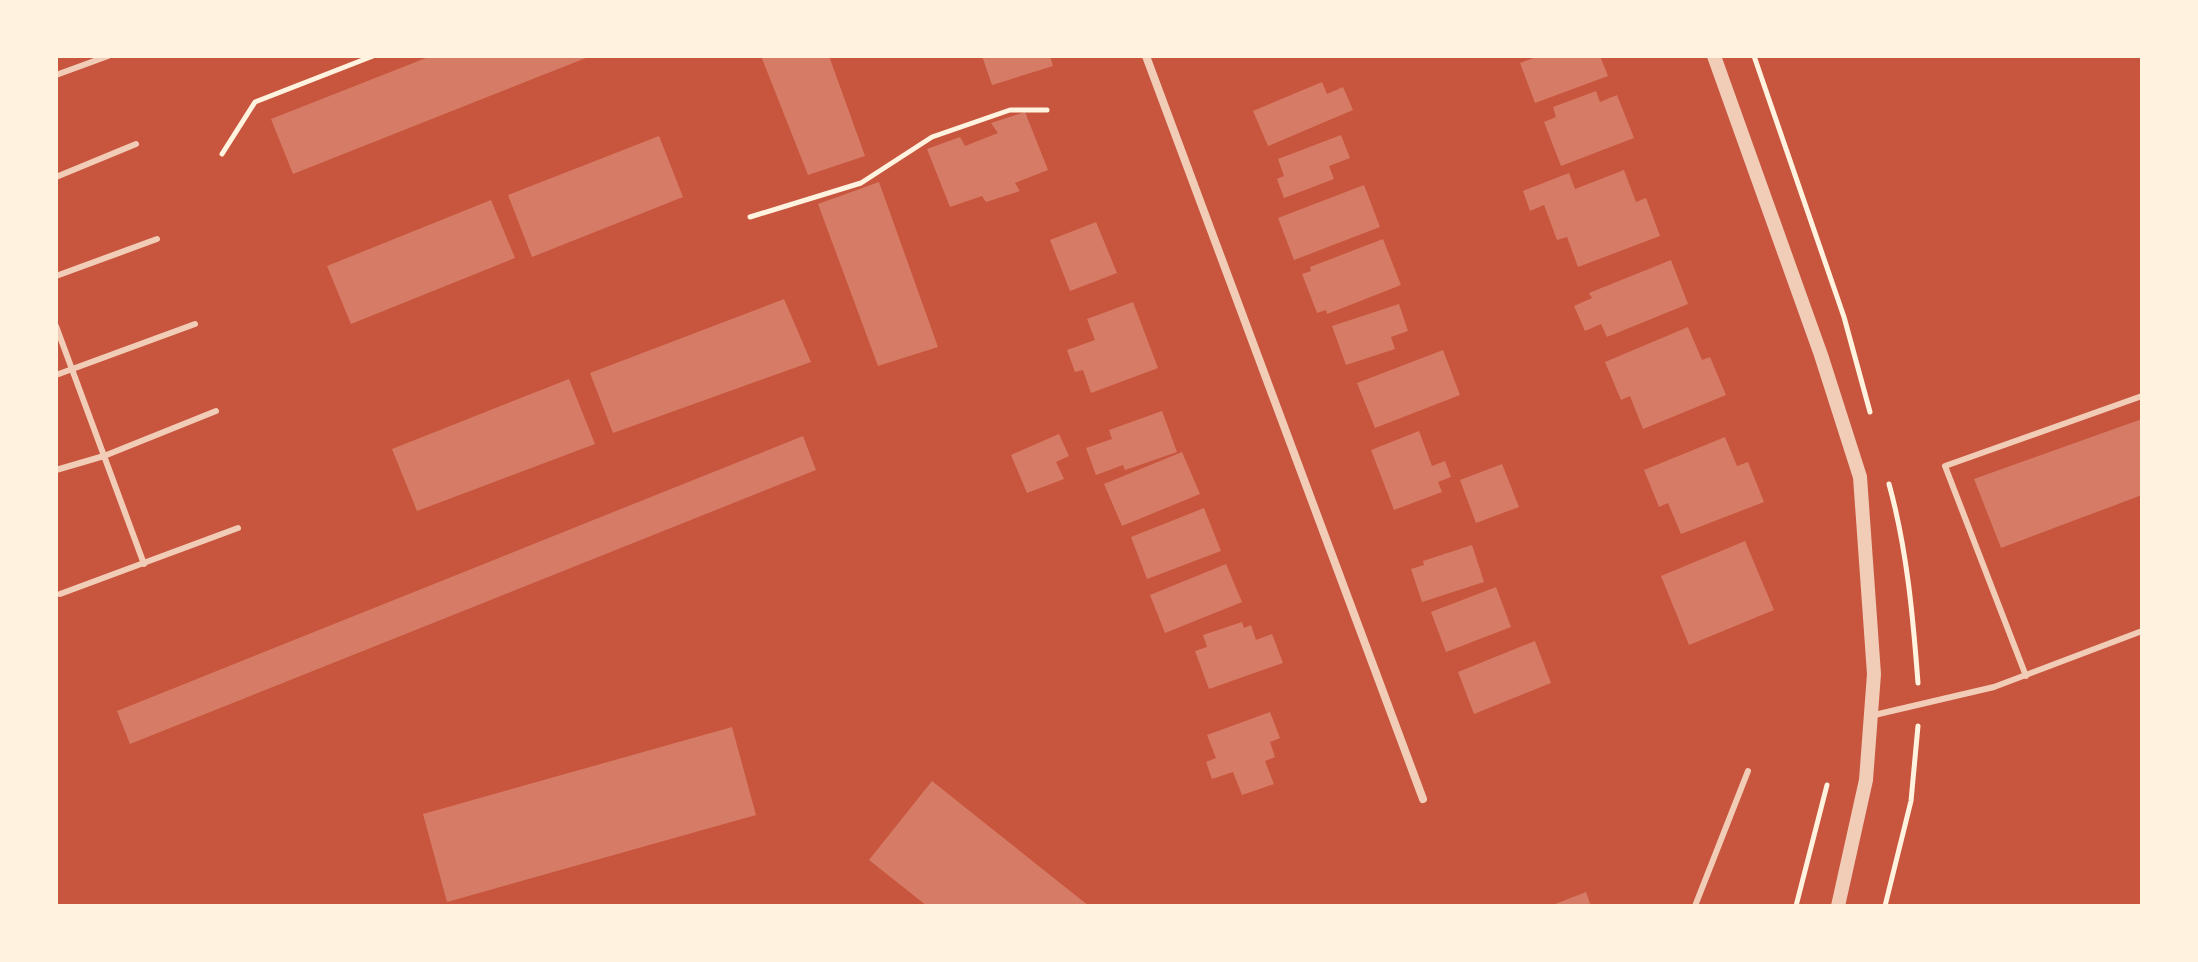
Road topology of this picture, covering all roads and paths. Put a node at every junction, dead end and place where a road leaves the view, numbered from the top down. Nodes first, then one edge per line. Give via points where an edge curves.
1 (108, 56) edge
2 (373, 56) edge
3 (1146, 56) edge
4 (1714, 56) edge
5 (56, 75) edge
6 (1047, 110) dead end
7 (136, 144) dead end
8 (222, 154) dead end
9 (56, 177) edge
10 (750, 217) dead end
11 (157, 239) dead end
12 (56, 276) edge
13 (195, 324) dead end
14 (56, 326) edge
15 (72, 369) junction
16 (56, 375) edge
17 (2142, 396) edge
18 (216, 411) dead end
19 (104, 456) junction
20 (56, 470) edge
21 (238, 528) dead end
22 (144, 564) junction
23 (60, 594) dead end
24 (2142, 631) edge
25 (2026, 676) junction
26 (1870, 716) junction
27 (1918, 724) dead end
28 (1748, 771) dead end
29 (1827, 785) dead end
30 (1423, 799) dead end
31 (1695, 906) edge
32 (1796, 906) edge
33 (1838, 906) edge
34 (1885, 906) edge

1 - 5 lane
2 - 8 path via 255,102
3 - 30 street
4 - 26 street via 1860,477 1874,674
6 - 10 path via 1010,110 945,132 861,183
7 - 9 lane
11 - 12 lane
13 - 15 lane
14 - 15 lane
15 - 16 lane
15 - 19 lane
17 - 25 lane via 1945,466
18 - 19 lane
19 - 20 lane
19 - 22 lane
21 - 22 lane
22 - 23 lane
24 - 25 lane
25 - 26 lane
26 - 33 street via 1866,780
27 - 34 path via 1911,801
28 - 31 lane
29 - 32 path

